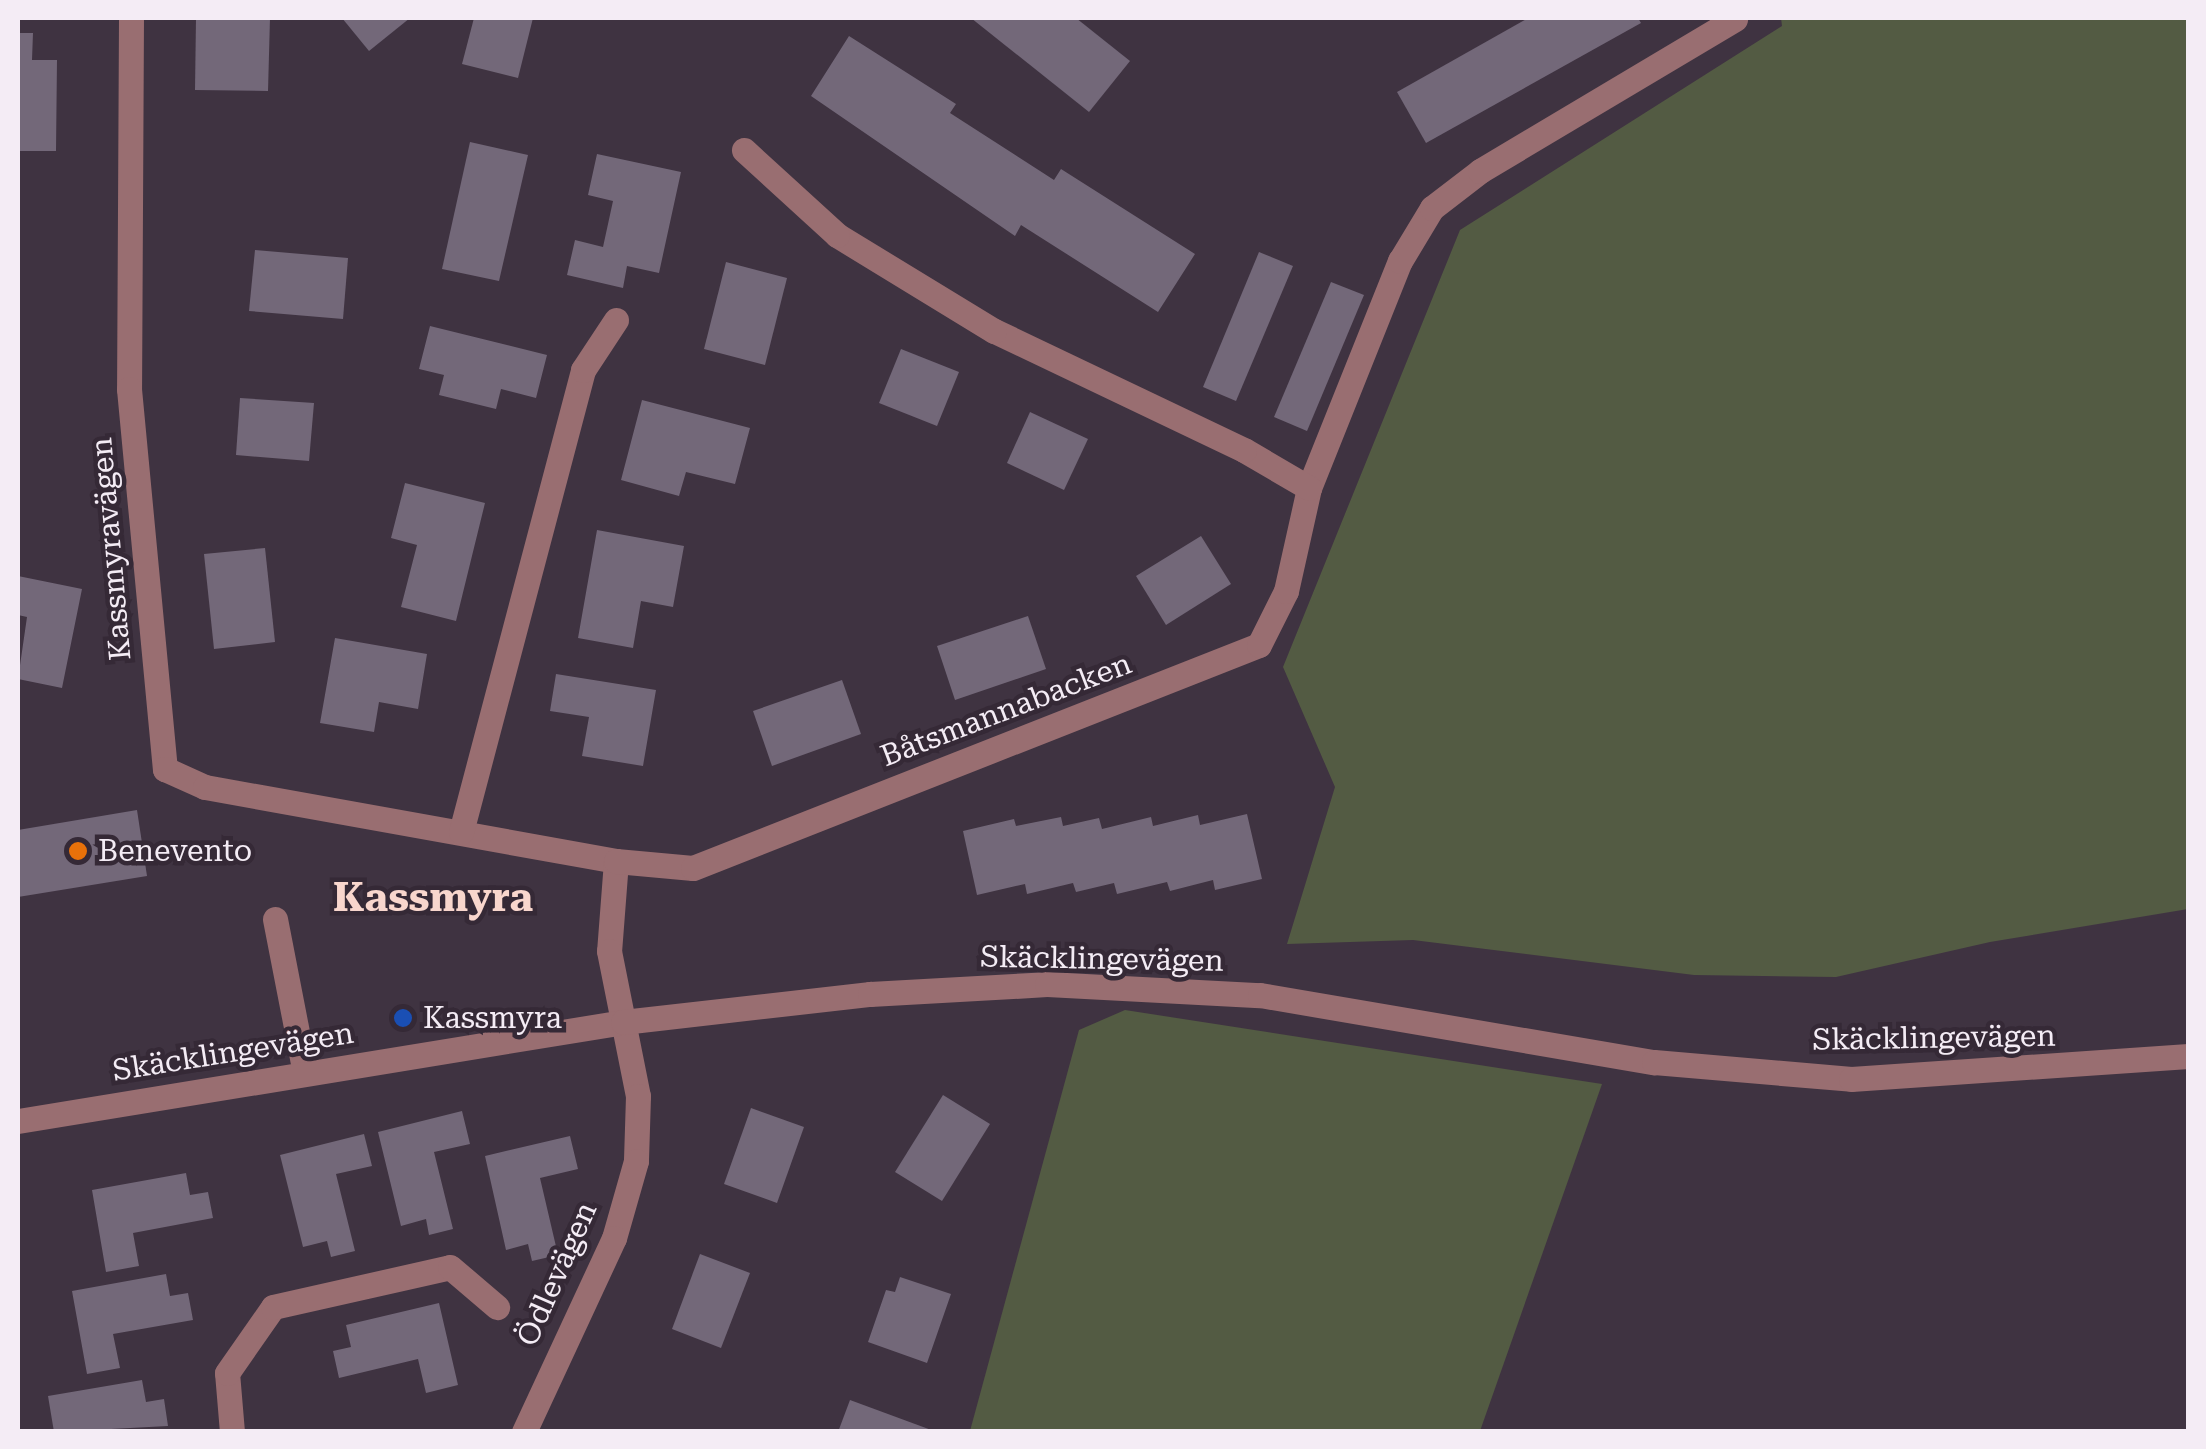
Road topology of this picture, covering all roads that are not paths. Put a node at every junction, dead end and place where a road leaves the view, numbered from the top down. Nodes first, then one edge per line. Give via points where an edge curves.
1 (131, 18) edge
2 (1735, 19) edge
3 (744, 150) dead end
4 (616, 320) dead end
5 (1308, 488) junction
6 (462, 832) junction
7 (616, 860) junction
8 (275, 919) dead end
9 (622, 1022) junction
10 (2188, 1056) edge
11 (305, 1072) junction
12 (18, 1121) edge
13 (497, 1307) dead end
14 (232, 1432) edge
15 (524, 1432) edge

1 - 6 street, Kassmyravägen via 129,389 165,770 205,787
2 - 5 street, Båtsmannabacken via 1480,172 1432,208 1400,260
3 - 5 street via 837,235 994,332 1244,450
4 - 6 street via 584,370
5 - 7 street, Båtsmannabacken via 1286,592 1259,645 693,868
6 - 7 street, Kassmyravägen
7 - 9 street via 609,951
8 - 11 street
9 - 10 street, Skäcklingevägen via 870,994 1046,984 1260,994 1654,1062 1851,1079
9 - 11 street, Skäcklingevägen
9 - 15 street, Ödlevägen via 638,1096 636,1161 614,1238
11 - 12 street, Skäcklingevägen
13 - 14 street via 450,1267 273,1308 227,1373

